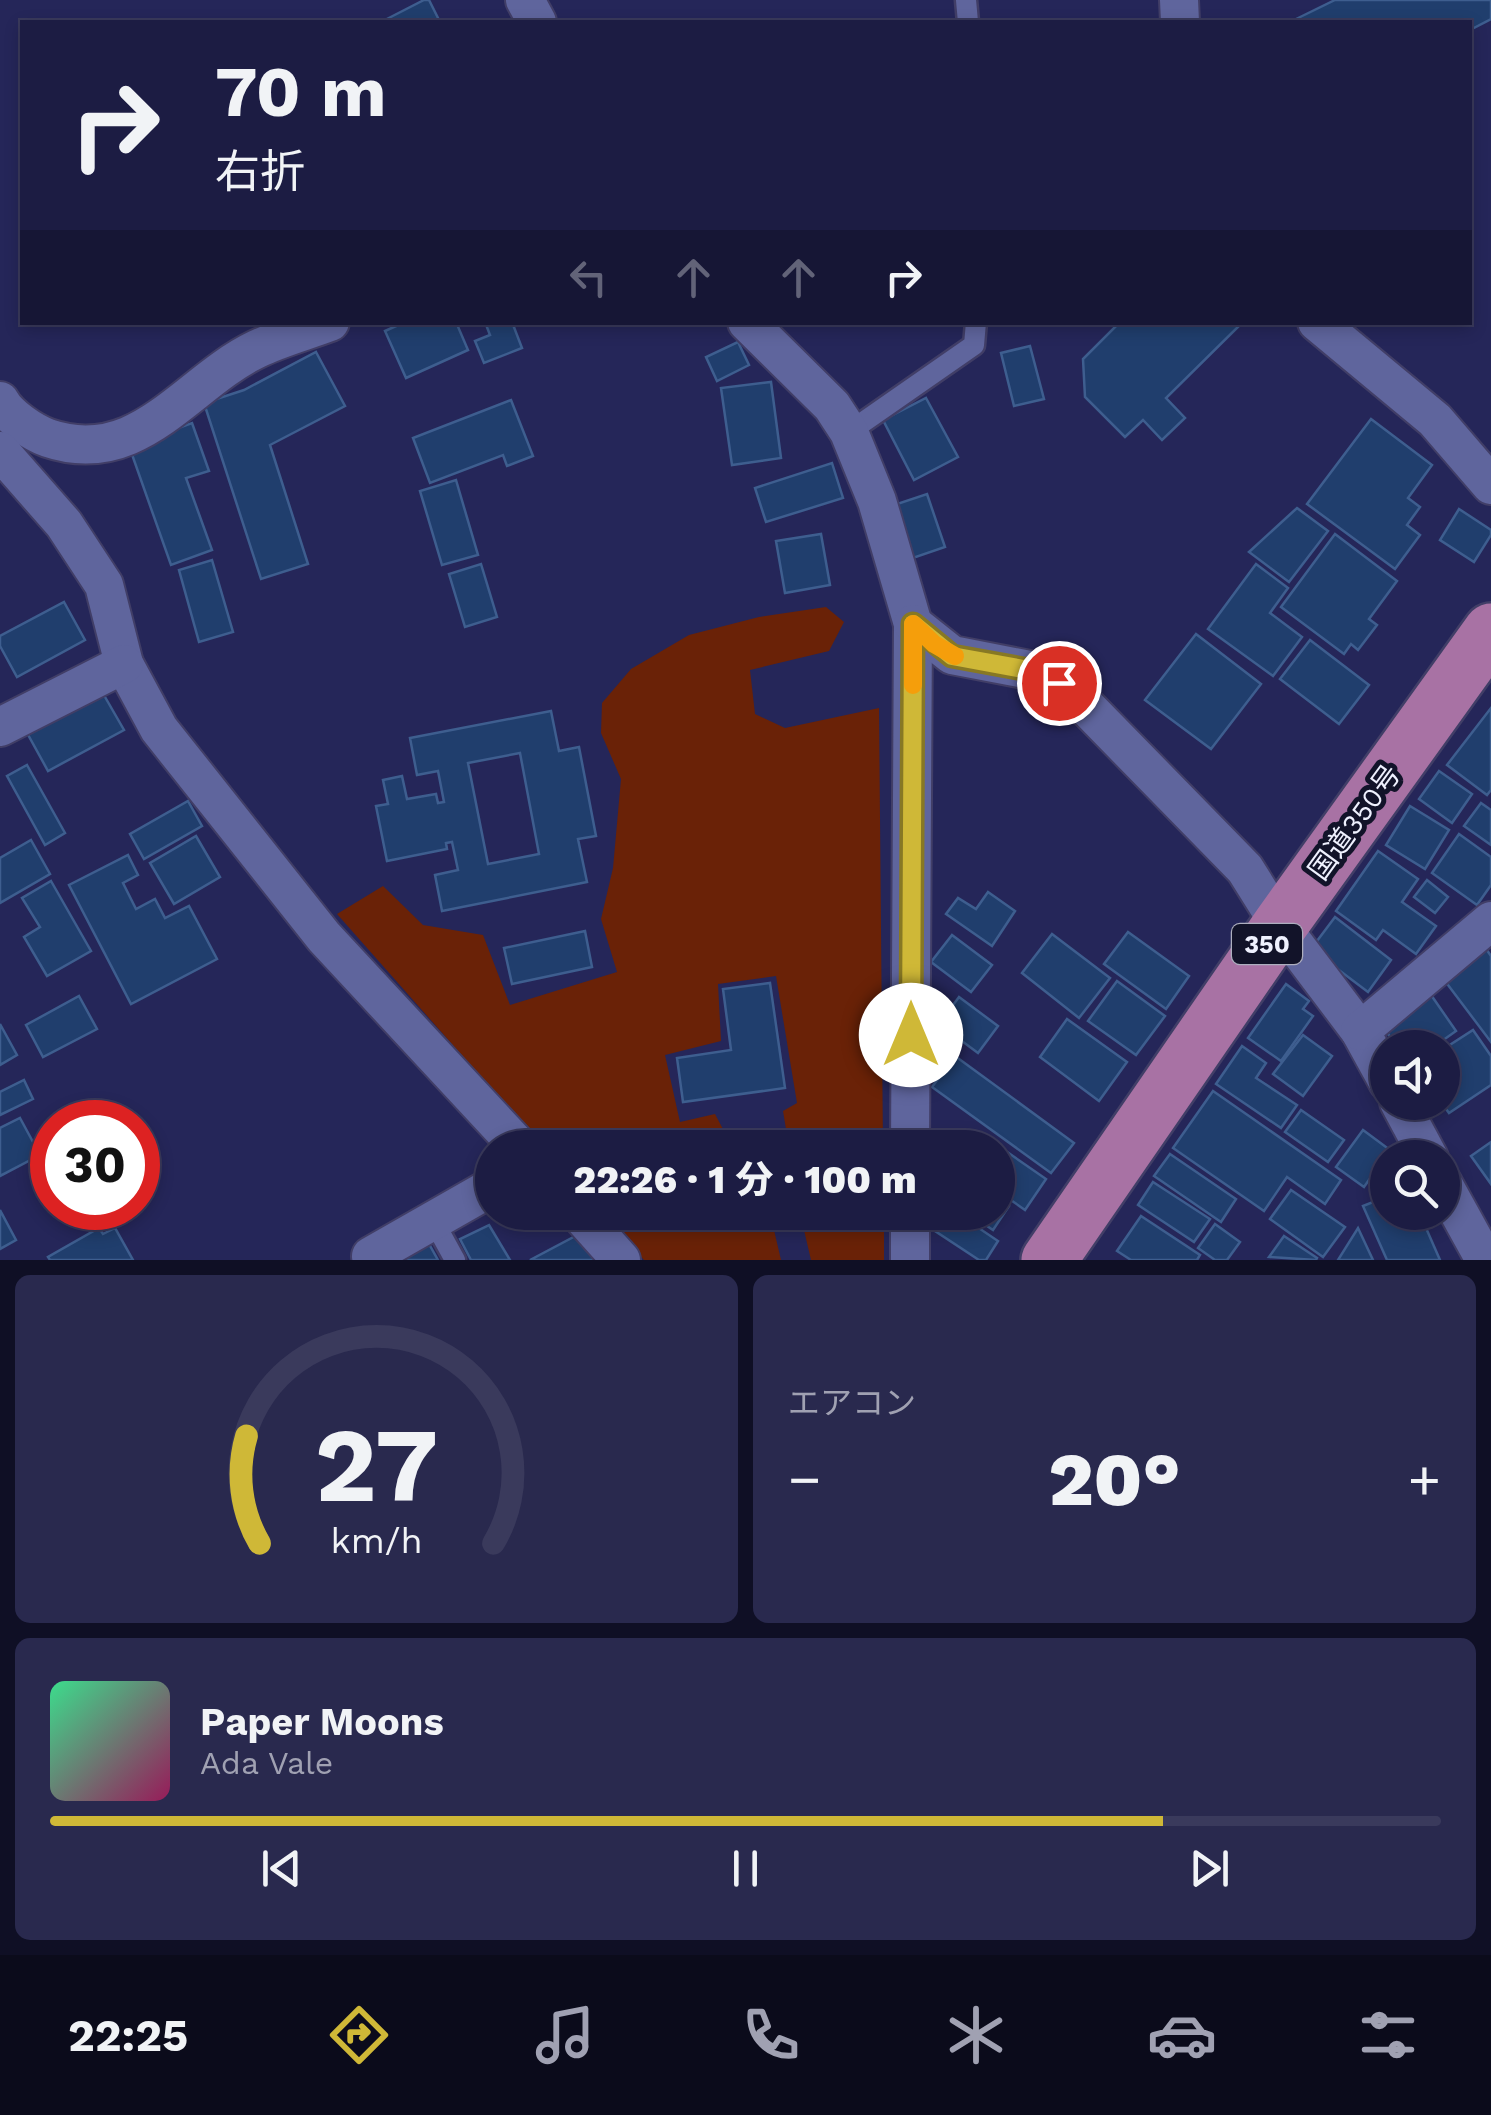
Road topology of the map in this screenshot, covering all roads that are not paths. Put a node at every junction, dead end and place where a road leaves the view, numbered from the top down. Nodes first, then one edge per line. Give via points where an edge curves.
1 (322, 325) edge
2 (750, 325) edge
3 (976, 325) edge
4 (1320, 325) edge
5 (0, 401) edge
6 (849, 432) junction
7 (0, 451) edge
8 (1491, 485) edge
9 (913, 624) junction
10 (1491, 631) edge
11 (124, 664) junction
12 (0, 727) edge
13 (1491, 921) edge
14 (1280, 925) junction
15 (1360, 1031) junction
16 (1370, 1049) edge
17 (503, 1130) edge
18 (910, 1130) edge
19 (475, 1197) edge
20 (1460, 1214) edge
21 (433, 1220) junction
22 (594, 1230) edge
23 (910, 1230) edge
24 (373, 1260) edge
25 (456, 1260) edge
26 (621, 1260) edge
27 (910, 1260) edge
28 (1048, 1260) edge
29 (1486, 1260) edge

1 - 5 street via 256,349 122,442 69,444 39,434
2 - 6 street via 832,406
3 - 6 lane via 974,345
4 - 8 street via 1435,420
6 - 9 street
7 - 11 street via 64,524 104,585
9 - 14 street via 952,656 1040,672 1076,696 1245,869
9 - 18 street
10 - 14 highway, 国道350号 / 350
11 - 12 street
11 - 17 street via 160,728 324,937
13 - 15 street
14 - 15 street
14 - 28 highway, 国道350号 / 350
15 - 16 street
19 - 21 street
20 - 29 street
21 - 24 street
21 - 25 lane
22 - 26 street
23 - 27 street

